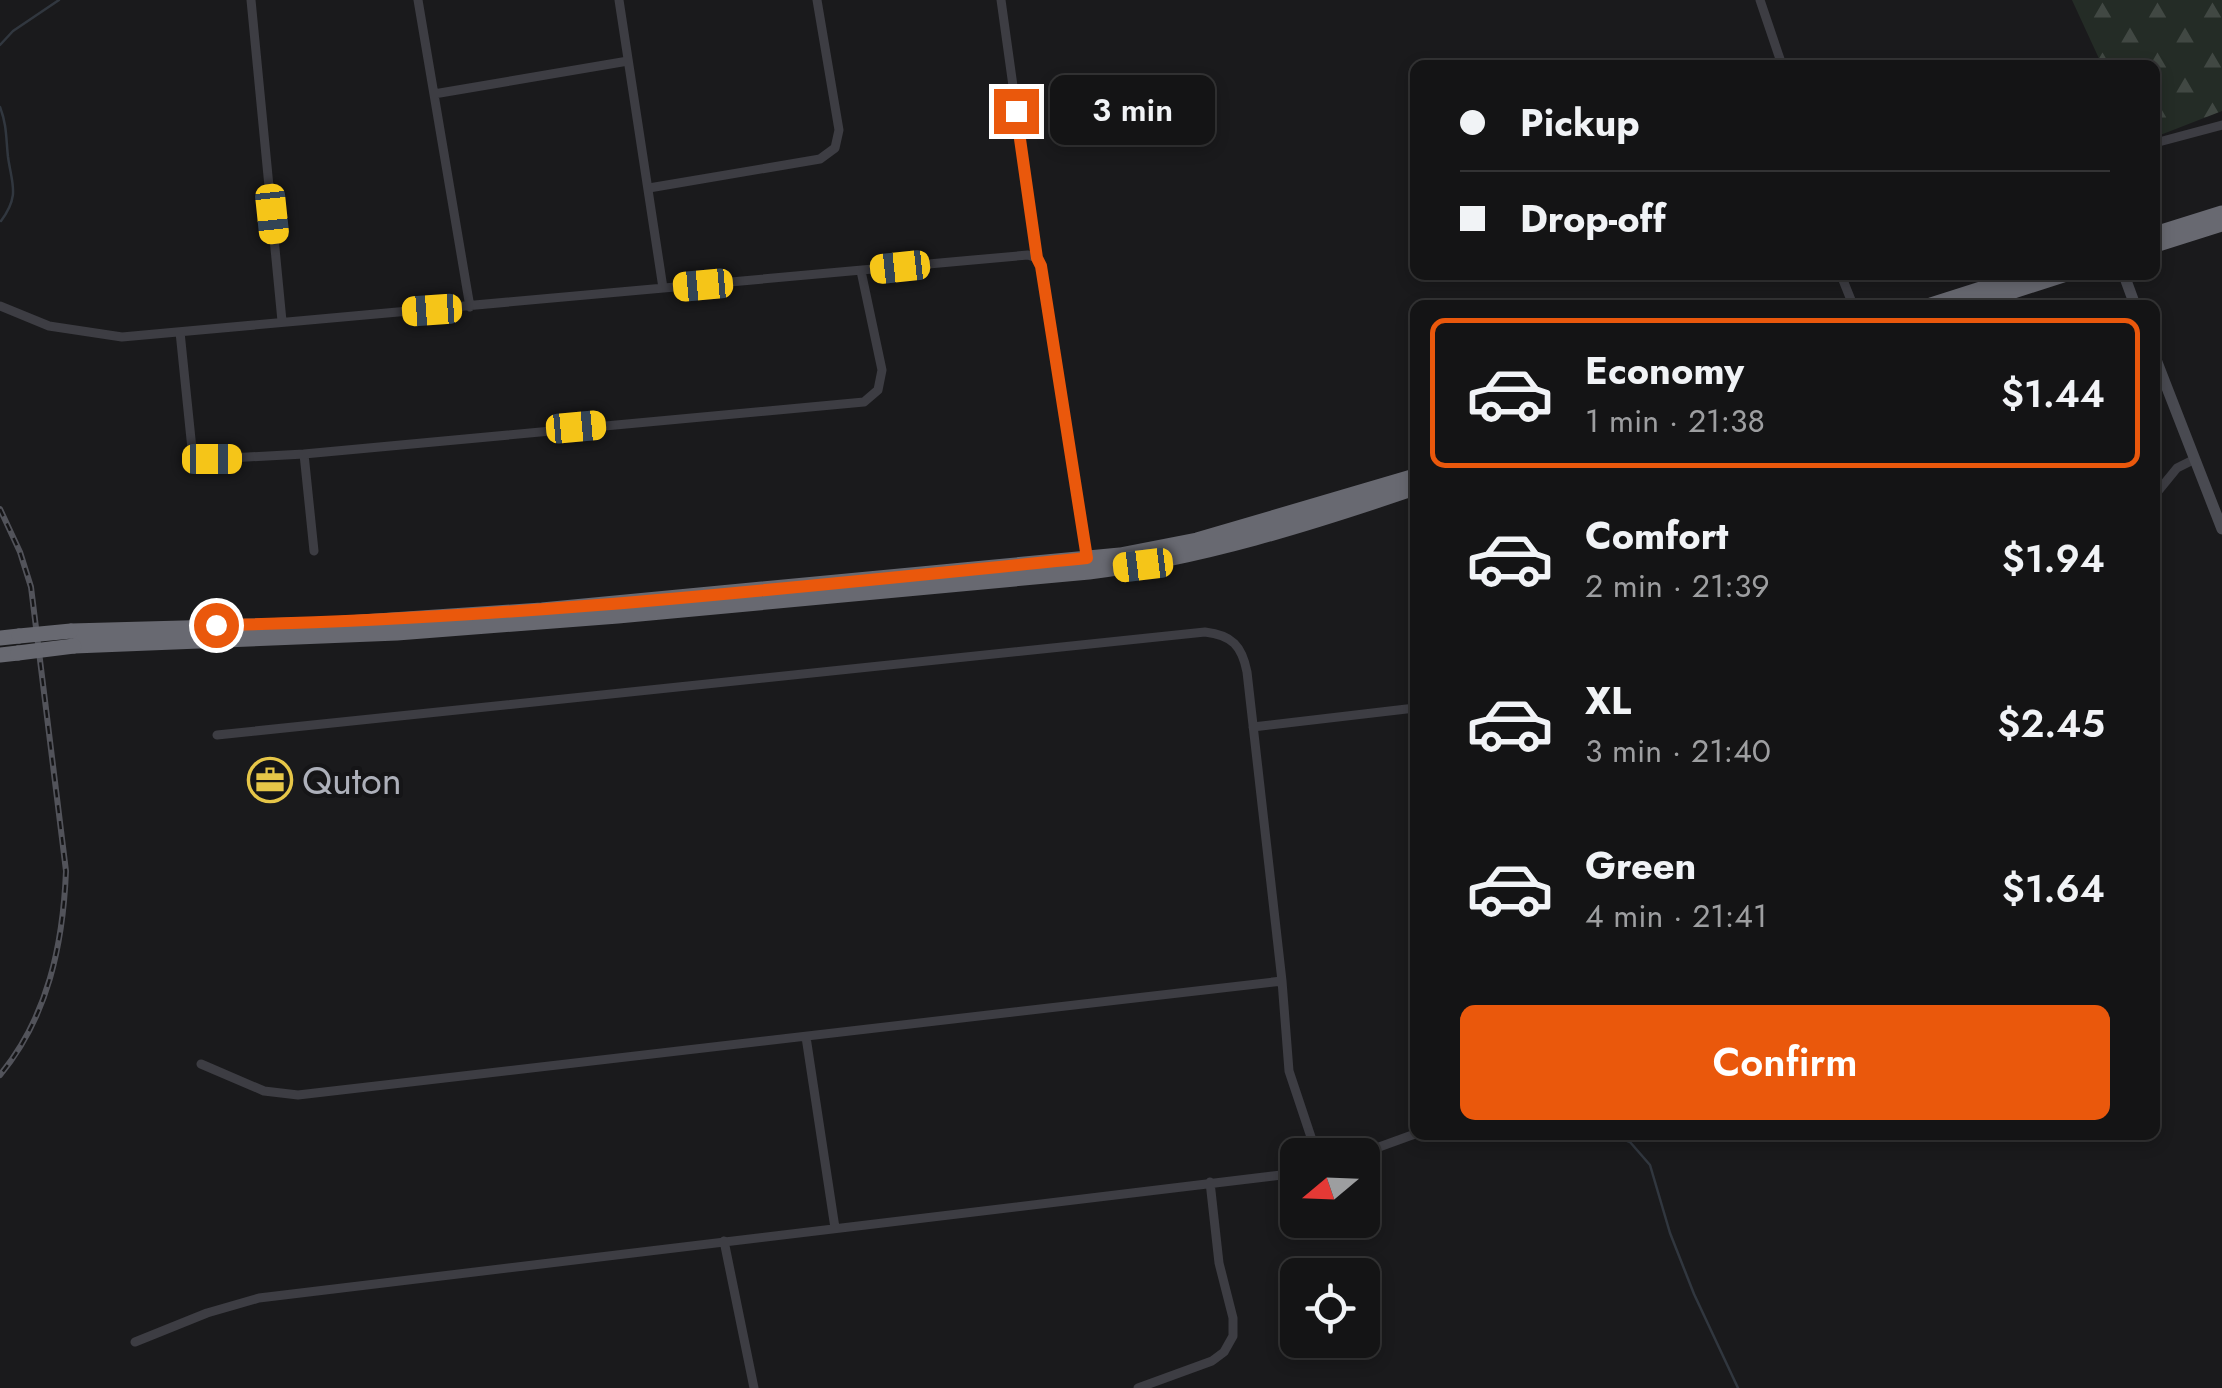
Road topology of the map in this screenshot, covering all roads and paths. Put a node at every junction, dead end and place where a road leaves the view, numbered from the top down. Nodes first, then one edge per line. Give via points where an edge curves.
1 (250, 0) edge
2 (418, 0) edge
3 (618, 0) edge
4 (817, 0) edge
5 (1001, 0) edge
6 (1760, 0) edge
7 (1780, 60) edge
8 (628, 61) junction
9 (434, 94) junction
10 (2222, 125) edge
11 (2160, 142) edge
12 (650, 188) junction
13 (2222, 212) edge
14 (2222, 224) edge
15 (2160, 232) edge
16 (2160, 244) edge
17 (1037, 258) junction
18 (862, 271) junction
19 (2009, 280) edge
20 (2048, 280) edge
21 (663, 288) junction
22 (1947, 300) edge
23 (1986, 300) edge
24 (0, 306) edge
25 (470, 307) junction
26 (282, 321) junction
27 (180, 332) junction
28 (2160, 371) edge
29 (304, 454) junction
30 (2193, 460) junction
31 (1410, 477) edge
32 (2160, 488) edge
33 (1410, 490) edge
34 (2222, 529) edge
35 (314, 551) dead end
36 (1088, 565) junction
37 (0, 638) edge
38 (72, 638) junction
39 (0, 655) edge
40 (1410, 709) edge
41 (1253, 727) junction
42 (217, 736) dead end
43 (1282, 981) junction
44 (806, 1037) junction
45 (201, 1064) dead end
46 (1410, 1136) edge
47 (1311, 1138) edge
48 (1380, 1147) edge
49 (1280, 1175) edge
50 (1210, 1182) junction
51 (835, 1228) junction
52 (724, 1242) junction
53 (136, 1342) dead end
54 (754, 1388) edge
55 (1138, 1388) edge

1 - 26 street
2 - 9 street
3 - 8 street
4 - 12 street via 839,130 835,148 820,159
5 - 17 street
6 - 7 street
8 - 9 street
8 - 12 street
9 - 25 street
10 - 11 street
12 - 21 street
13 - 15 highway
14 - 16 highway
17 - 18 street
17 - 36 street
18 - 21 street
18 - 29 street via 882,370 878,390 864,402
19 - 22 highway
20 - 23 highway
21 - 25 street
24 - 27 street via 49,326 109,337
25 - 26 street
26 - 27 street
27 - 29 street via 192,449 212,459
28 - 30 street
29 - 35 street
30 - 32 street
30 - 34 street
31 - 36 highway
33 - 36 highway via 1215,549 1143,565
36 - 38 highway via 415,632 308,639
37 - 38 highway, bridge
38 - 39 highway, bridge
40 - 41 street
41 - 42 street via 1244,657 1232,639 1205,632
41 - 43 street
43 - 44 street
43 - 47 street via 1289,1071
44 - 45 street via 298,1095 264,1091
44 - 51 street
46 - 48 street
49 - 50 street
50 - 51 street
50 - 55 street via 1233,1318 1229,1345 1212,1361
51 - 52 street
52 - 53 street via 259,1298
52 - 54 street

